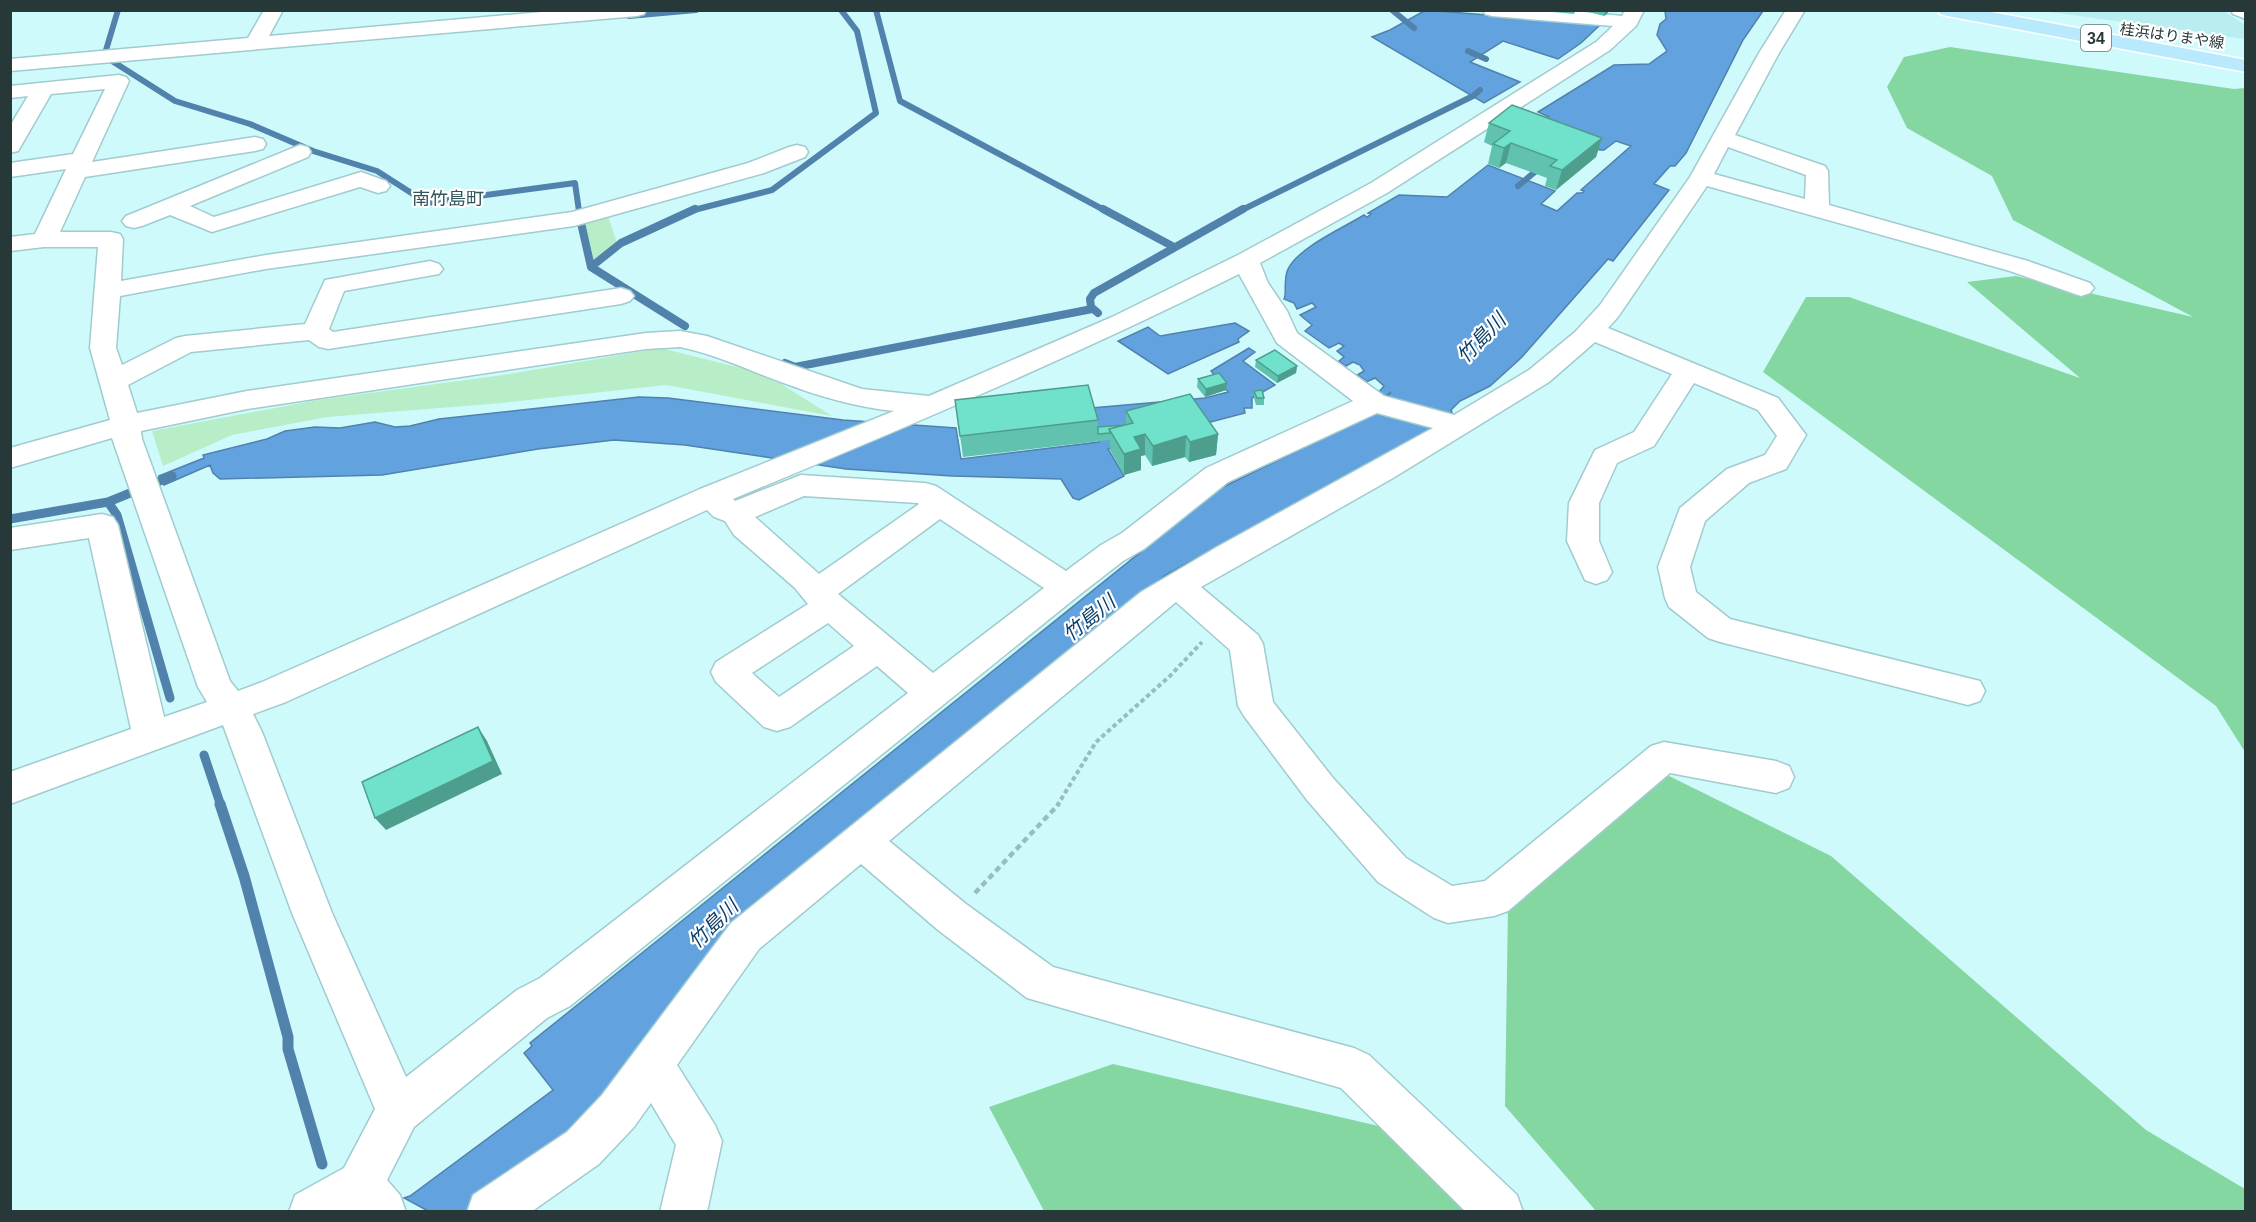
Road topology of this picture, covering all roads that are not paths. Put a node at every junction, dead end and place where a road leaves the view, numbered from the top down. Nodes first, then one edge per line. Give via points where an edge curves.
1 (274, 10) edge
2 (423, 10) edge
3 (637, 10) edge
4 (1492, 10) edge
5 (1796, 10) edge
6 (1947, 10) edge
7 (1992, 10) edge
8 (2240, 10) edge
9 (564, 13) edge
10 (2246, 13) edge
11 (1632, 16) edge
12 (415, 29) junction
13 (255, 43) junction
14 (2246, 47) edge
15 (103, 57) junction
16 (10, 65) edge
17 (2246, 66) edge
18 (119, 81) junction
19 (43, 89) junction
20 (10, 92) edge
21 (1723, 138) junction
22 (255, 144) dead end
23 (10, 146) edge
24 (300, 152) dead end
25 (797, 152) dead end
26 (80, 166) junction
27 (10, 170) edge
28 (153, 176) junction
29 (1701, 177) junction
30 (378, 186) dead end
31 (171, 206) junction
32 (1817, 209) junction
33 (134, 221) junction
34 (111, 239) junction
35 (44, 240) junction
36 (10, 244) edge
37 (1247, 260) junction
38 (430, 269) dead end
39 (2081, 288) dead end
40 (107, 291) junction
41 (621, 296) dead end
42 (1591, 330) junction
43 (315, 331) junction
44 (1688, 370) junction
45 (113, 381) junction
46 (1378, 404) junction
47 (925, 409) junction
48 (1454, 423) junction
49 (126, 432) junction
50 (10, 458) edge
51 (940, 504) junction
52 (723, 505) junction
53 (10, 539) edge
54 (1596, 572) dead end
55 (1177, 585) junction
56 (1067, 587) junction
57 (823, 599) junction
58 (877, 648) junction
59 (1968, 691) dead end
60 (934, 694) junction
61 (231, 707) junction
62 (151, 736) junction
63 (1776, 777) dead end
64 (10, 788) edge
65 (862, 842) junction
66 (652, 1064) junction
67 (398, 1111) junction
68 (374, 1202) edge
69 (312, 1212) edge
70 (490, 1212) edge
71 (682, 1212) edge
72 (1500, 1212) edge

1 - 13 street
2 - 12 street
3 - 9 street
4 - 11 street
5 - 21 street
6 - 17 main road, 桂浜はりまや線 / 34
7 - 14 main road, 桂浜はりまや線 / 34
8 - 10 street
9 - 12 street
11 - 37 street via 1610,41 1584,59 1379,188
12 - 13 street
13 - 15 street
15 - 16 street
15 - 18 street via 126,76
18 - 19 street
18 - 26 street
19 - 20 street
19 - 23 street
21 - 29 street
21 - 32 street via 1817,171
22 - 28 street
24 - 31 street
25 - 40 street via 756,168 574,219 266,262
26 - 27 street
26 - 28 street
26 - 35 street
28 - 33 street
29 - 32 street
29 - 42 street via 1609,311
30 - 31 street via 361,179 212,225
31 - 33 street
32 - 39 street via 2019,266
33 - 34 street
34 - 35 street
34 - 40 street
35 - 36 street
37 - 46 street via 1255,283 1274,310 1286,338
37 - 47 street via 1121,323
38 - 43 street via 334,285
40 - 45 street via 103,348
41 - 43 street via 327,341
42 - 44 street
42 - 48 street via 1539,376
43 - 45 street via 185,344
44 - 54 street via 1644,439 1605,457 1584,503 1583,541
44 - 59 street via 1768,404 1792,435 1776,462 1738,476 1691,516 1674,567 1681,598 1720,630
45 - 49 street
46 - 48 street
46 - 56 street via 1216,475
47 - 49 street via 860,398 706,344 680,339 247,400
47 - 52 street via 767,473
48 - 55 street via 1419,450
49 - 50 street
49 - 61 street via 216,687
51 - 52 street via 925,493 801,485
51 - 56 street
51 - 57 street
52 - 57 street
52 - 61 street
53 - 62 street via 102,525
55 - 63 street via 1246,644 1256,706 1320,789 1392,870 1448,905 1494,898 1664,756
55 - 65 street via 1152,601
56 - 60 street
57 - 58 street
57 - 58 street via 728,672 777,717
58 - 60 street
60 - 67 street
61 - 62 street
61 - 67 street via 312,913
62 - 64 street
65 - 66 street via 745,936
65 - 72 street via 952,917 1042,984 1354,1070
66 - 70 street via 618,1111 583,1148
66 - 71 street via 699,1141
67 - 68 street
68 - 69 street

